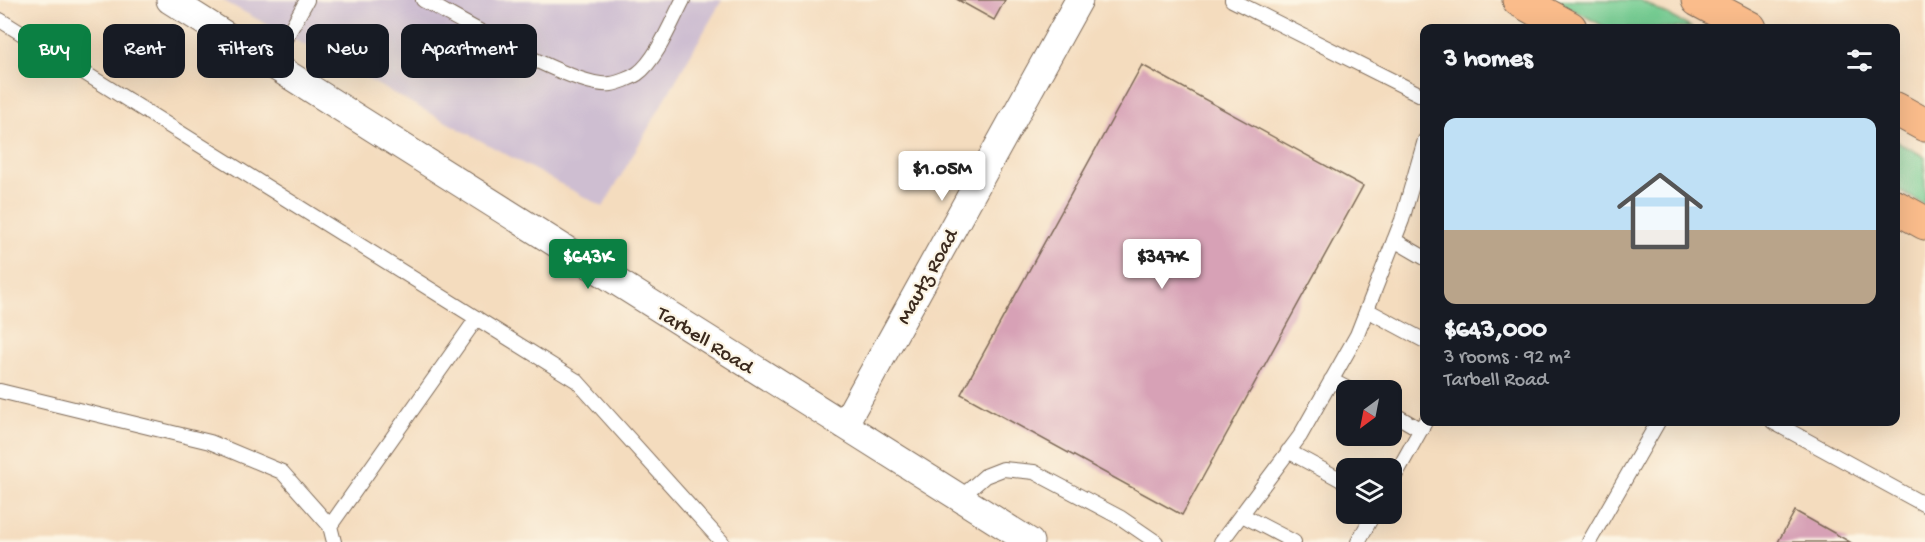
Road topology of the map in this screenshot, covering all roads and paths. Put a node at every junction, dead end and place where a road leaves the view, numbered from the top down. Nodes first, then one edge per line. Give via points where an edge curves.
1 (170, 0) edge
2 (307, 0) edge
3 (423, 0) edge
4 (683, 0) edge
5 (1079, 0) edge
6 (1232, 0) edge
7 (1519, 0) edge
8 (1698, 0) edge
9 (0, 20) edge
10 (208, 24) edge
11 (294, 24) edge
12 (1563, 24) edge
13 (1743, 24) edge
14 (293, 78) edge
15 (1420, 94) edge
16 (1900, 111) edge
17 (1925, 125) edge
18 (1420, 171) edge
19 (1900, 209) edge
20 (1925, 223) edge
21 (1394, 240) junction
22 (1420, 255) edge
23 (1367, 310) junction
24 (477, 318) junction
25 (1420, 338) edge
26 (1332, 380) junction
27 (1336, 382) edge
28 (0, 391) edge
29 (1402, 417) edge
30 (1420, 424) edge
31 (844, 425) junction
32 (1422, 426) edge
33 (1656, 426) edge
34 (1780, 426) edge
35 (1288, 451) junction
36 (1402, 463) edge
37 (1336, 477) edge
38 (960, 498) junction
39 (1925, 505) edge
40 (1242, 515) junction
41 (1368, 524) edge
42 (330, 526) junction
43 (334, 542) edge
44 (722, 542) edge
45 (1030, 542) edge
46 (1156, 542) edge
47 (1221, 542) edge
48 (1294, 542) edge
49 (1358, 542) edge
50 (1589, 542) edge

1 - 10 street, Tarbell Road
2 - 11 lane
3 - 4 lane via 578,79 610,85 638,74 657,51
5 - 31 street, Mautz Road
6 - 15 lane
7 - 12 main road
8 - 13 main road
9 - 24 lane
14 - 31 street, Tarbell Road
16 - 17 main road
18 - 21 lane
19 - 20 main road
21 - 22 lane
21 - 23 lane
23 - 25 lane
23 - 26 lane
24 - 42 lane
24 - 44 lane via 578,381
26 - 27 lane
26 - 35 lane
28 - 42 lane via 210,442 282,472
29 - 30 lane
31 - 38 street, Tarbell Road
32 - 36 lane
33 - 50 lane
34 - 39 lane
35 - 37 lane
35 - 40 lane
38 - 45 street, Tarbell Road
38 - 46 lane via 985,476 1003,469 1034,471 1121,518
40 - 47 lane
40 - 48 lane
41 - 49 lane
42 - 43 lane

